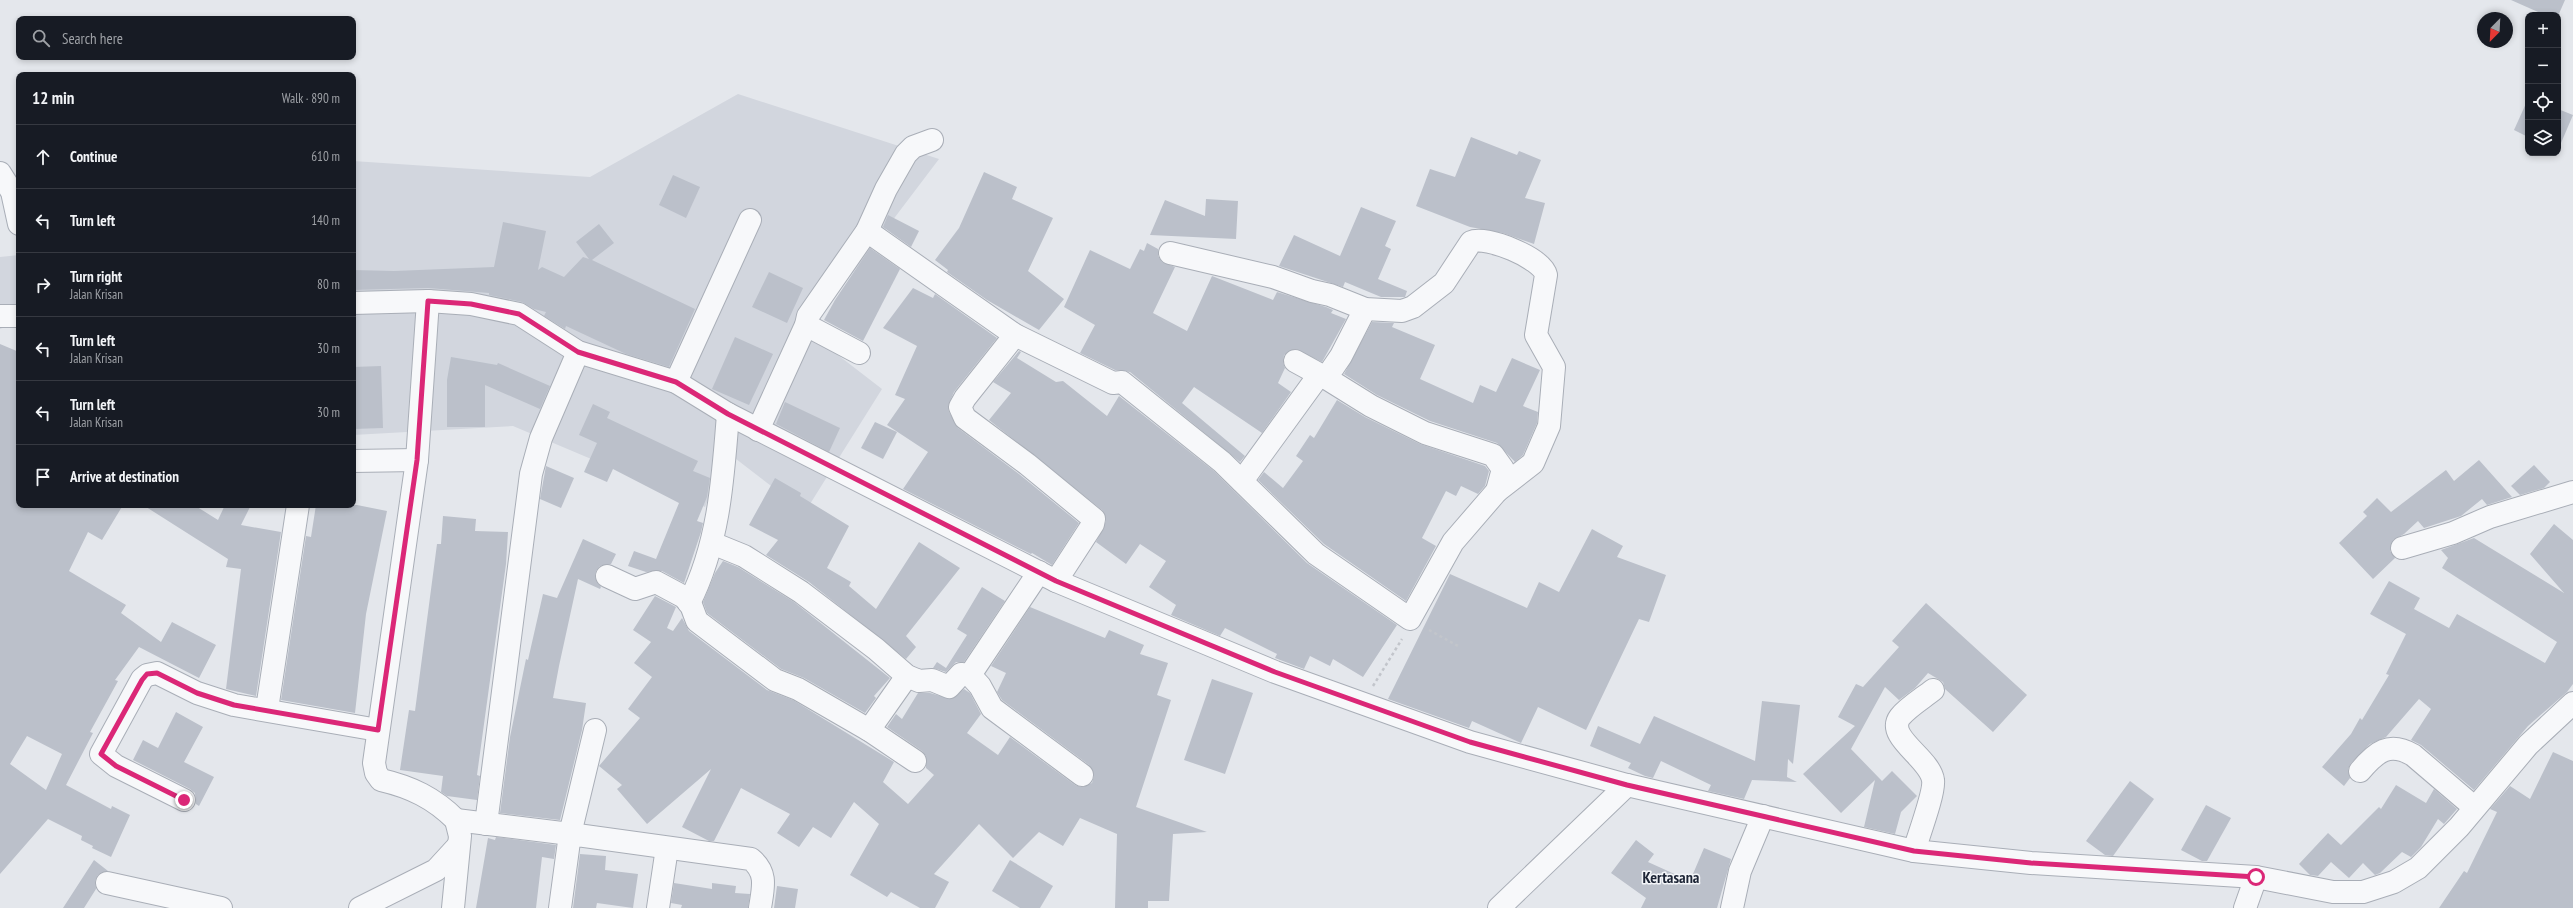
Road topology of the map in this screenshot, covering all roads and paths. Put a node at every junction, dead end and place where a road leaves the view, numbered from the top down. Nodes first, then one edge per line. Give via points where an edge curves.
1 (932, 140) dead end
2 (0, 172) edge
3 (16, 210) edge
4 (750, 220) dead end
5 (867, 231) junction
6 (1170, 253) dead end
7 (428, 301) junction
8 (356, 304) edge
9 (1364, 308) junction
10 (0, 316) edge
11 (16, 316) edge
12 (806, 325) junction
13 (1015, 335) junction
14 (578, 352) junction
15 (859, 353) dead end
16 (1295, 362) dead end
17 (1323, 376) junction
18 (676, 382) junction
19 (728, 414) junction
20 (758, 430) junction
21 (417, 460) junction
22 (356, 461) edge
23 (1242, 481) junction
24 (1497, 491) junction
25 (2573, 492) edge
26 (298, 508) edge
27 (712, 543) junction
28 (2402, 548) dead end
29 (607, 576) dead end
30 (1047, 577) junction
31 (689, 602) junction
32 (1410, 619) junction
33 (1458, 646) dead end
34 (970, 675) junction
35 (907, 676) junction
36 (1933, 690) dead end
37 (1363, 704) junction
38 (267, 709) junction
39 (2570, 710) edge
40 (378, 730) junction
41 (594, 730) dead end
42 (869, 730) junction
43 (915, 761) dead end
44 (2360, 771) dead end
45 (1082, 775) dead end
46 (1627, 785) junction
47 (184, 800) dead end
48 (2474, 807) junction
49 (1763, 816) junction
50 (456, 820) junction
51 (486, 824) junction
52 (570, 834) junction
53 (458, 846) junction
54 (667, 848) junction
55 (1914, 851) junction
56 (2256, 877) junction
57 (107, 883) dead end
58 (2366, 900) edge
59 (221, 908) edge
60 (360, 908) edge
61 (453, 908) edge
62 (560, 908) edge
63 (658, 908) edge
64 (760, 908) edge
65 (1499, 908) edge
66 (1732, 908) edge
67 (2245, 908) edge

1 - 5 street via 912,147 906,154 886,188
2 - 3 street via 12,192
4 - 18 street
5 - 12 street via 808,316
5 - 13 street
6 - 9 street via 1273,277
7 - 8 street
7 - 14 street via 471,304 519,314
7 - 21 street
9 - 17 street via 1340,356
9 - 24 street via 1385,311 1413,308 1444,283 1471,242 1477,239 1490,240 1518,253 1537,263 1545,272 1536,336 1554,368 1549,426 1533,463
10 - 11 street
12 - 15 street
12 - 20 street
13 - 23 street via 1112,382 1122,382
13 - 30 street via 960,407 961,412 974,427 1027,464 1094,519 1093,524
14 - 18 street
14 - 51 street via 541,438 531,474
16 - 17 street
17 - 23 street
17 - 24 street via 1371,406 1425,433 1494,455 1503,469
18 - 19 street
19 - 20 street
19 - 27 street via 723,482
20 - 30 street
21 - 22 street
21 - 40 street
23 - 32 street via 1316,554
24 - 32 street via 1453,542
25 - 28 street via 2490,517 2453,533
26 - 38 street
27 - 31 street via 702,576
27 - 35 street via 744,556 801,592
29 - 31 street via 635,589 651,582 662,584
30 - 34 street
30 - 37 street via 1275,672
31 - 42 street via 697,621 775,680 798,689
32 - 33 path
32 - 37 path via 1404,634
34 - 35 street via 960,674 948,687 932,680 919,681
34 - 45 street via 980,686 992,708
35 - 42 street
36 - 55 street via 1900,718 1896,728 1899,737 1930,768 1934,782
37 - 46 street via 1470,742
38 - 40 street
38 - 47 street via 234,705 197,693 157,673 147,674 101,754 116,766
39 - 48 street via 2528,745
40 - 50 street via 374,763 381,780 408,786 446,810
41 - 52 street
42 - 43 street
44 - 48 street via 2373,755 2387,749 2402,748 2413,754
46 - 49 street
46 - 65 street
48 - 58 street via 2439,850 2418,868
49 - 55 street
49 - 66 street via 1740,871
50 - 51 street
50 - 53 street via 460,836
51 - 52 street
52 - 54 street
52 - 62 street
53 - 60 street via 436,870
53 - 61 street
54 - 63 street
54 - 64 street via 751,860 762,871 765,879
55 - 56 street via 2031,863
56 - 58 street
56 - 67 street
57 - 59 street

